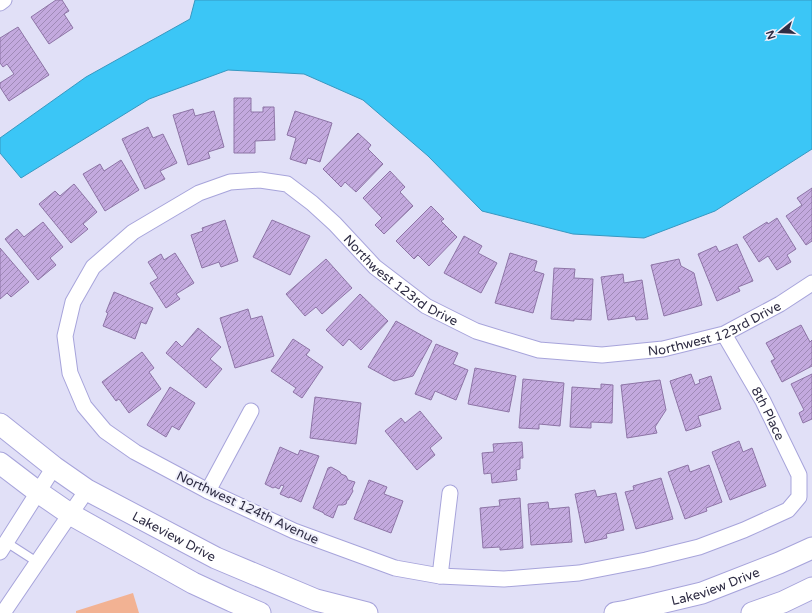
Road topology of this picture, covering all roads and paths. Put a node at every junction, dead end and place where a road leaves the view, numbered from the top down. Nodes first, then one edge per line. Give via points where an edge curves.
1 (4, 0) edge
2 (0, 3) edge
3 (812, 283) edge
4 (724, 334) junction
5 (65, 336) joint
6 (251, 411) dead end
7 (0, 424) edge
8 (0, 463) edge
9 (54, 467) junction
10 (87, 490) junction
11 (208, 491) junction
12 (38, 492) junction
13 (450, 493) dead end
14 (799, 497) joint
15 (70, 514) junction
16 (3, 547) edge
17 (812, 548) edge
18 (37, 562) junction
19 (440, 576) junction
20 (812, 588) edge
21 (3, 613) edge
22 (260, 613) edge
23 (366, 613) edge
24 (615, 613) edge
25 (752, 613) edge

1 - 2 street
3 - 4 street, Northwest 123rd Drive via 780,304
4 - 5 street, Northwest 123rd Drive via 663,349 602,355 539,350 476,331 426,306 375,267 335,224 287,184 260,180 230,182 199,193 133,232 93,267 73,302
4 - 14 street, 8th Place via 763,400 799,475
5 - 11 street, Northwest 124th Avenue via 70,373 84,406 105,431 135,452
6 - 11 street
7 - 9 street, Lakeview Drive
8 - 12 street
9 - 10 street, Lakeview Drive
9 - 12 street
10 - 15 street
10 - 23 street, Lakeview Drive via 216,558 316,600
11 - 19 street, Northwest 124th Avenue via 294,530 395,568
12 - 15 street
12 - 16 street
13 - 19 street
14 - 19 street, Northwest 124th Avenue via 788,510 744,530 699,547 646,560 579,573 504,579
15 - 18 street
15 - 22 street via 193,583
16 - 18 lane
17 - 24 street, Lakeview Drive via 702,593
18 - 21 street
20 - 25 street

